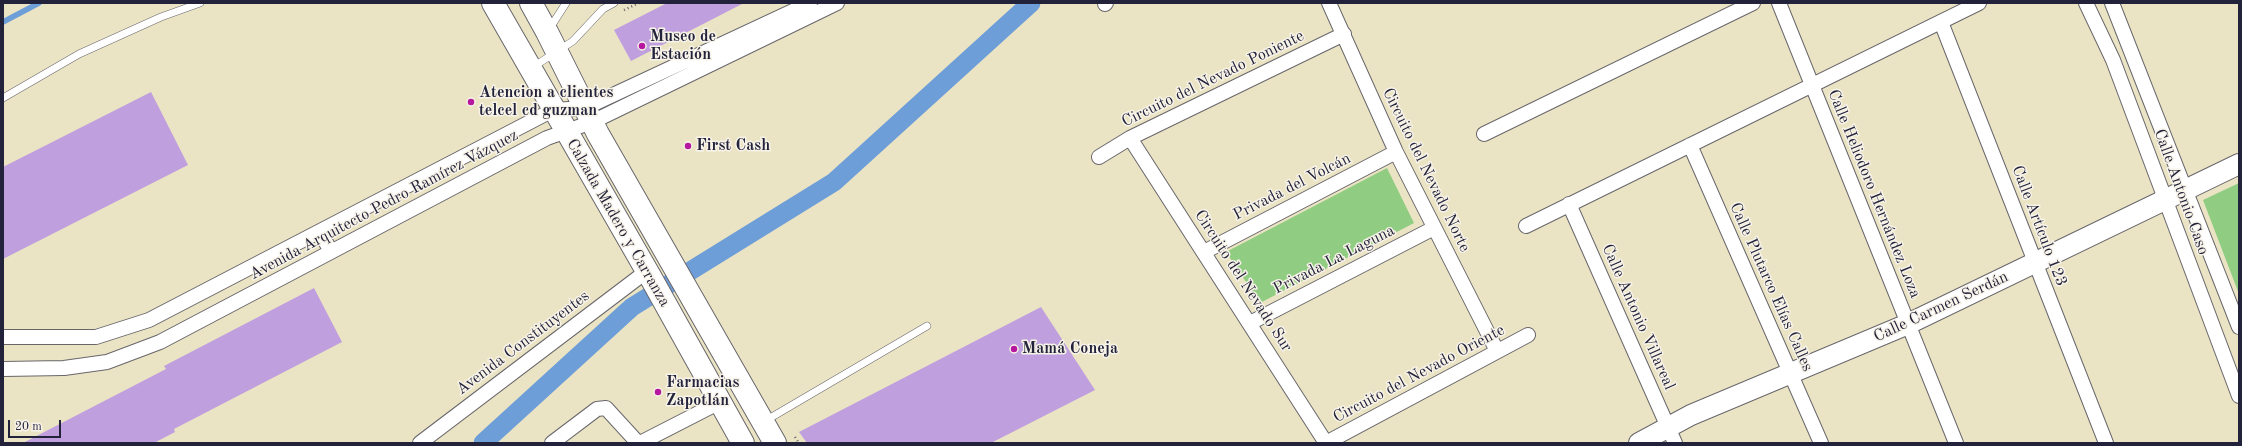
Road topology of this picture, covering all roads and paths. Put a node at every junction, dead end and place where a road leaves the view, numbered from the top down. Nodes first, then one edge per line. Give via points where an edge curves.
1 (200, 3) edge
2 (493, 3) edge
3 (531, 3) edge
4 (566, 3) edge
5 (614, 3) edge
6 (639, 3) edge
7 (810, 3) edge
8 (837, 3) edge
9 (1329, 3) edge
10 (1753, 3) edge
11 (1779, 3) edge
12 (1979, 3) edge
13 (2086, 3) edge
14 (2112, 3) edge
15 (601, 6) edge
16 (620, 13) dead end
17 (1941, 22) junction
18 (547, 32) junction
19 (1344, 34) junction
20 (557, 51) junction
21 (530, 69) junction
22 (1812, 85) junction
23 (3, 98) edge
24 (553, 110) junction
25 (589, 115) junction
26 (565, 131) junction
27 (1484, 134) dead end
28 (1130, 138) junction
29 (1690, 145) junction
30 (1396, 152) junction
31 (1099, 157) dead end
32 (2239, 164) edge
33 (2187, 191) junction
34 (2166, 200) junction
35 (1569, 204) junction
36 (1526, 226) dead end
37 (1434, 228) junction
38 (320, 231) junction
39 (331, 252) junction
40 (1204, 252) junction
41 (2035, 263) junction
42 (649, 275) junction
43 (1250, 322) junction
44 (1908, 324) junction
45 (927, 326) dead end
46 (2239, 326) edge
47 (713, 334) junction
48 (1528, 335) dead end
49 (3, 337) edge
50 (691, 348) junction
51 (1497, 351) junction
52 (3, 369) edge
53 (1790, 374) junction
54 (2238, 388) edge
55 (720, 402) junction
56 (763, 422) junction
57 (1672, 435) edge
58 (420, 443) edge
59 (552, 443) edge
60 (639, 443) edge
61 (743, 443) edge
62 (775, 443) edge
63 (1326, 443) edge
64 (1639, 443) edge
65 (1821, 443) edge
66 (1956, 443) edge
67 (2106, 443) edge

1 - 23 lane via 161,17 79,54
2 - 21 main road, Calzada Madero y Carranza
3 - 18 main road, Calzada Madero y Carranza
4 - 18 lane
5 - 15 lane
6 - 16 path
7 - 25 street, Avenida Arquitecto Pedro Ramírez Vázquez
8 - 25 street, Avenida Arquitecto Pedro Ramírez Vázquez
9 - 19 street, Circuito del Nevado Norte
10 - 27 street
11 - 22 street, Calle Heliodoro Hernández Loza
12 - 17 street
13 - 34 street, Calle Antonio Caso via 2113,60
14 - 33 street, Calle Antonio Caso
15 - 20 lane via 572,41
17 - 22 street
17 - 41 street, Calle Artículo 123
18 - 20 main road, Calzada Madero y Carranza
19 - 28 street, Circuito del Nevado Poniente
19 - 30 street, Circuito del Nevado Norte
20 - 21 lane
20 - 25 main road, Calzada Madero y Carranza
21 - 24 main road, Calzada Madero y Carranza
22 - 29 street
22 - 44 street, Calle Heliodoro Hernández Loza
24 - 25 street, Avenida Arquitecto Pedro Ramírez Vázquez
24 - 26 main road, Calzada Madero y Carranza
24 - 38 street, Avenida Arquitecto Pedro Ramírez Vázquez
25 - 26 street, Avenida Arquitecto Pedro Ramírez Vázquez
25 - 47 main road, Calzada Madero y Carranza
26 - 39 street, Avenida Arquitecto Pedro Ramírez Vázquez via 547,138
26 - 42 main road, Calzada Madero y Carranza
28 - 31 street, Circuito del Nevado Poniente
28 - 40 street, Circuito del Nevado Sur
29 - 35 street
29 - 53 street, Calle Plutarco Elías Calles
30 - 37 street, Circuito del Nevado Norte
30 - 40 street, Privada del Volcán
32 - 33 street, Calle Carmen Serdán
33 - 34 street, Calle Carmen Serdán
33 - 46 street, Calle Antonio Caso
34 - 41 street, Calle Carmen Serdán
34 - 54 street, Calle Antonio Caso
35 - 36 street
35 - 57 street, Calle Antonio Villareal
37 - 43 street, Privada La Laguna
37 - 51 street, Circuito del Nevado Norte
38 - 39 street
38 - 49 street, Avenida Arquitecto Pedro Ramírez Vázquez via 149,320 96,338
39 - 52 street, Avenida Arquitecto Pedro Ramírez Vázquez via 160,342 107,362 64,368
40 - 43 street, Circuito del Nevado Sur
41 - 44 street, Calle Carmen Serdán
41 - 67 street, Calle Artículo 123
42 - 50 main road, Calzada Madero y Carranza
42 - 58 street, Avenida Constituyentes
43 - 63 street, Circuito del Nevado Sur
44 - 53 street, Calle Carmen Serdán
44 - 66 street, Calle Heliodoro Hernández Loza
45 - 56 lane
47 - 50 main road
47 - 56 main road, Calzada Madero y Carranza
48 - 51 street, Circuito del Nevado Oriente
50 - 55 main road, Calzada Madero y Carranza
51 - 63 street, Circuito del Nevado Oriente
53 - 57 street, Calle Carmen Serdán via 1691,415
53 - 65 street, Calle Plutarco Elías Calles
55 - 60 street
55 - 61 main road, Calzada Madero y Carranza
56 - 62 main road, Calzada Madero y Carranza
57 - 64 street, Calle Carmen Serdán
59 - 60 street via 596,409 606,408

